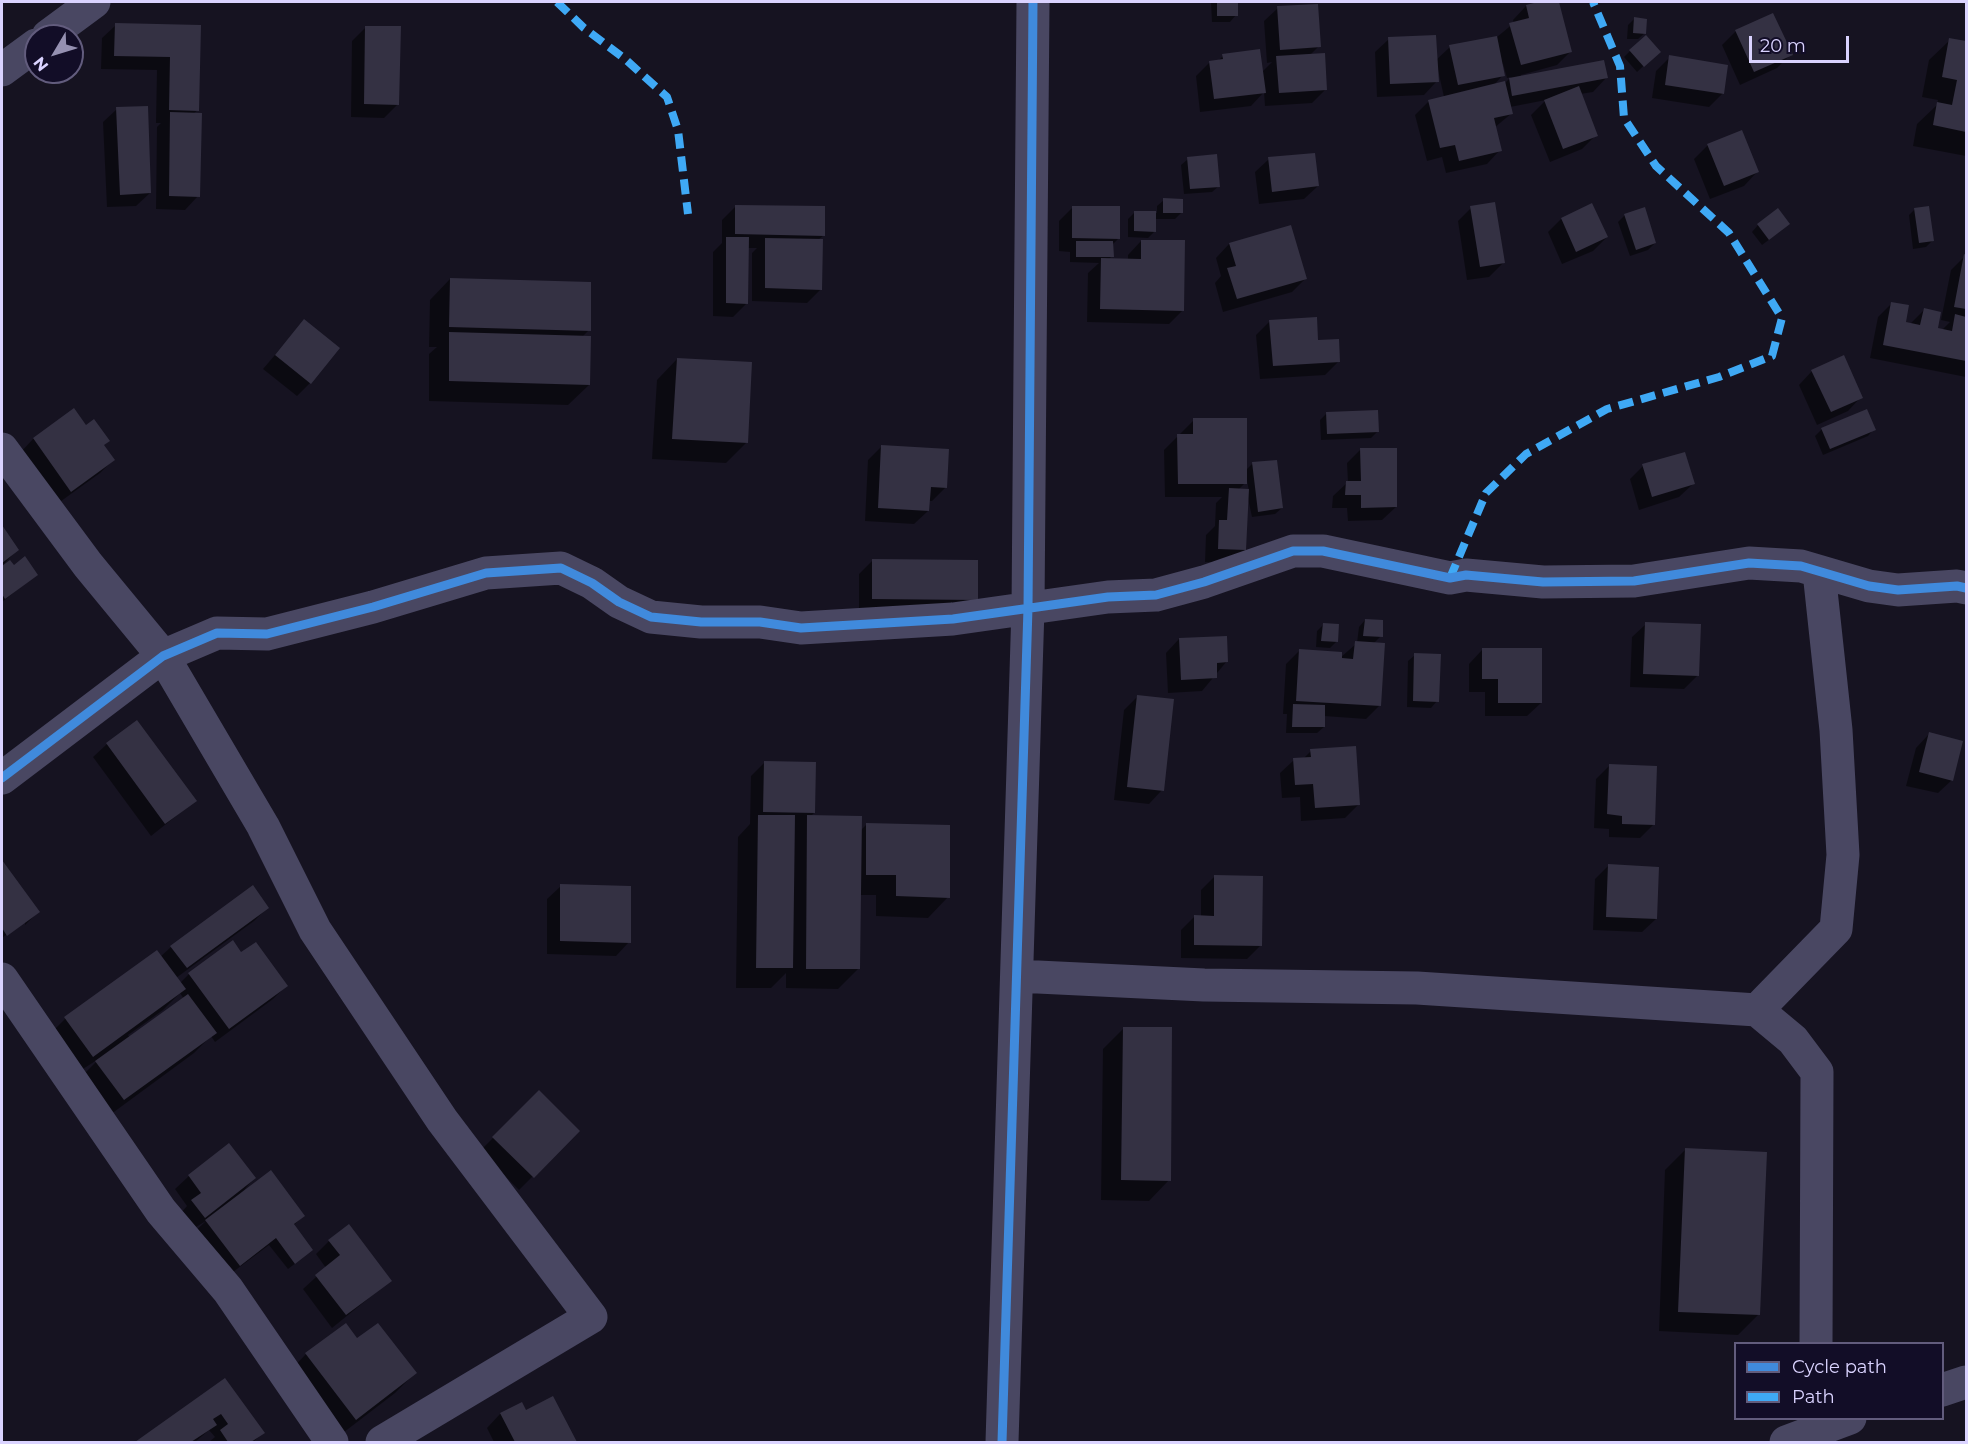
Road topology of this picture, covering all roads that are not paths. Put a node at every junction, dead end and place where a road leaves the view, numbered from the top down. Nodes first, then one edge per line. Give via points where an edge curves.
1 (94, 2) edge
2 (1033, 2) edge
3 (64, 24) edge
4 (24, 54) edge
5 (2, 70) edge
6 (2, 449) edge
7 (1819, 572) junction
8 (1966, 588) edge
9 (1028, 608) junction
10 (163, 656) junction
11 (2, 778) edge
12 (1017, 976) junction
13 (2, 980) edge
14 (1757, 1010) junction
15 (1816, 1342) edge
16 (1966, 1382) edge
17 (1944, 1389) edge
18 (1847, 1420) edge
19 (1816, 1430) edge
20 (332, 1443) edge
21 (382, 1443) edge
22 (1002, 1443) edge
23 (1786, 1443) edge

1 - 3 street
2 - 9 street
4 - 5 street
6 - 10 street via 88,565
7 - 8 street via 1898,590
7 - 9 street via 1801,566 1749,563 1634,580 1543,582 1466,575 1450,578 1323,551 1293,551 1156,594
7 - 14 street via 1836,730 1843,855 1836,929
9 - 10 street via 953,619 801,628 760,622 701,622 651,617 561,568 521,570 486,573 267,634 217,633
9 - 12 street
10 - 11 street
10 - 21 street via 262,826 315,930 442,1120 591,1317
12 - 14 street via 1203,985 1418,988
12 - 22 street
13 - 20 street via 161,1211 228,1290
14 - 15 street via 1792,1040 1817,1072
16 - 17 street
18 - 19 street
19 - 23 street

